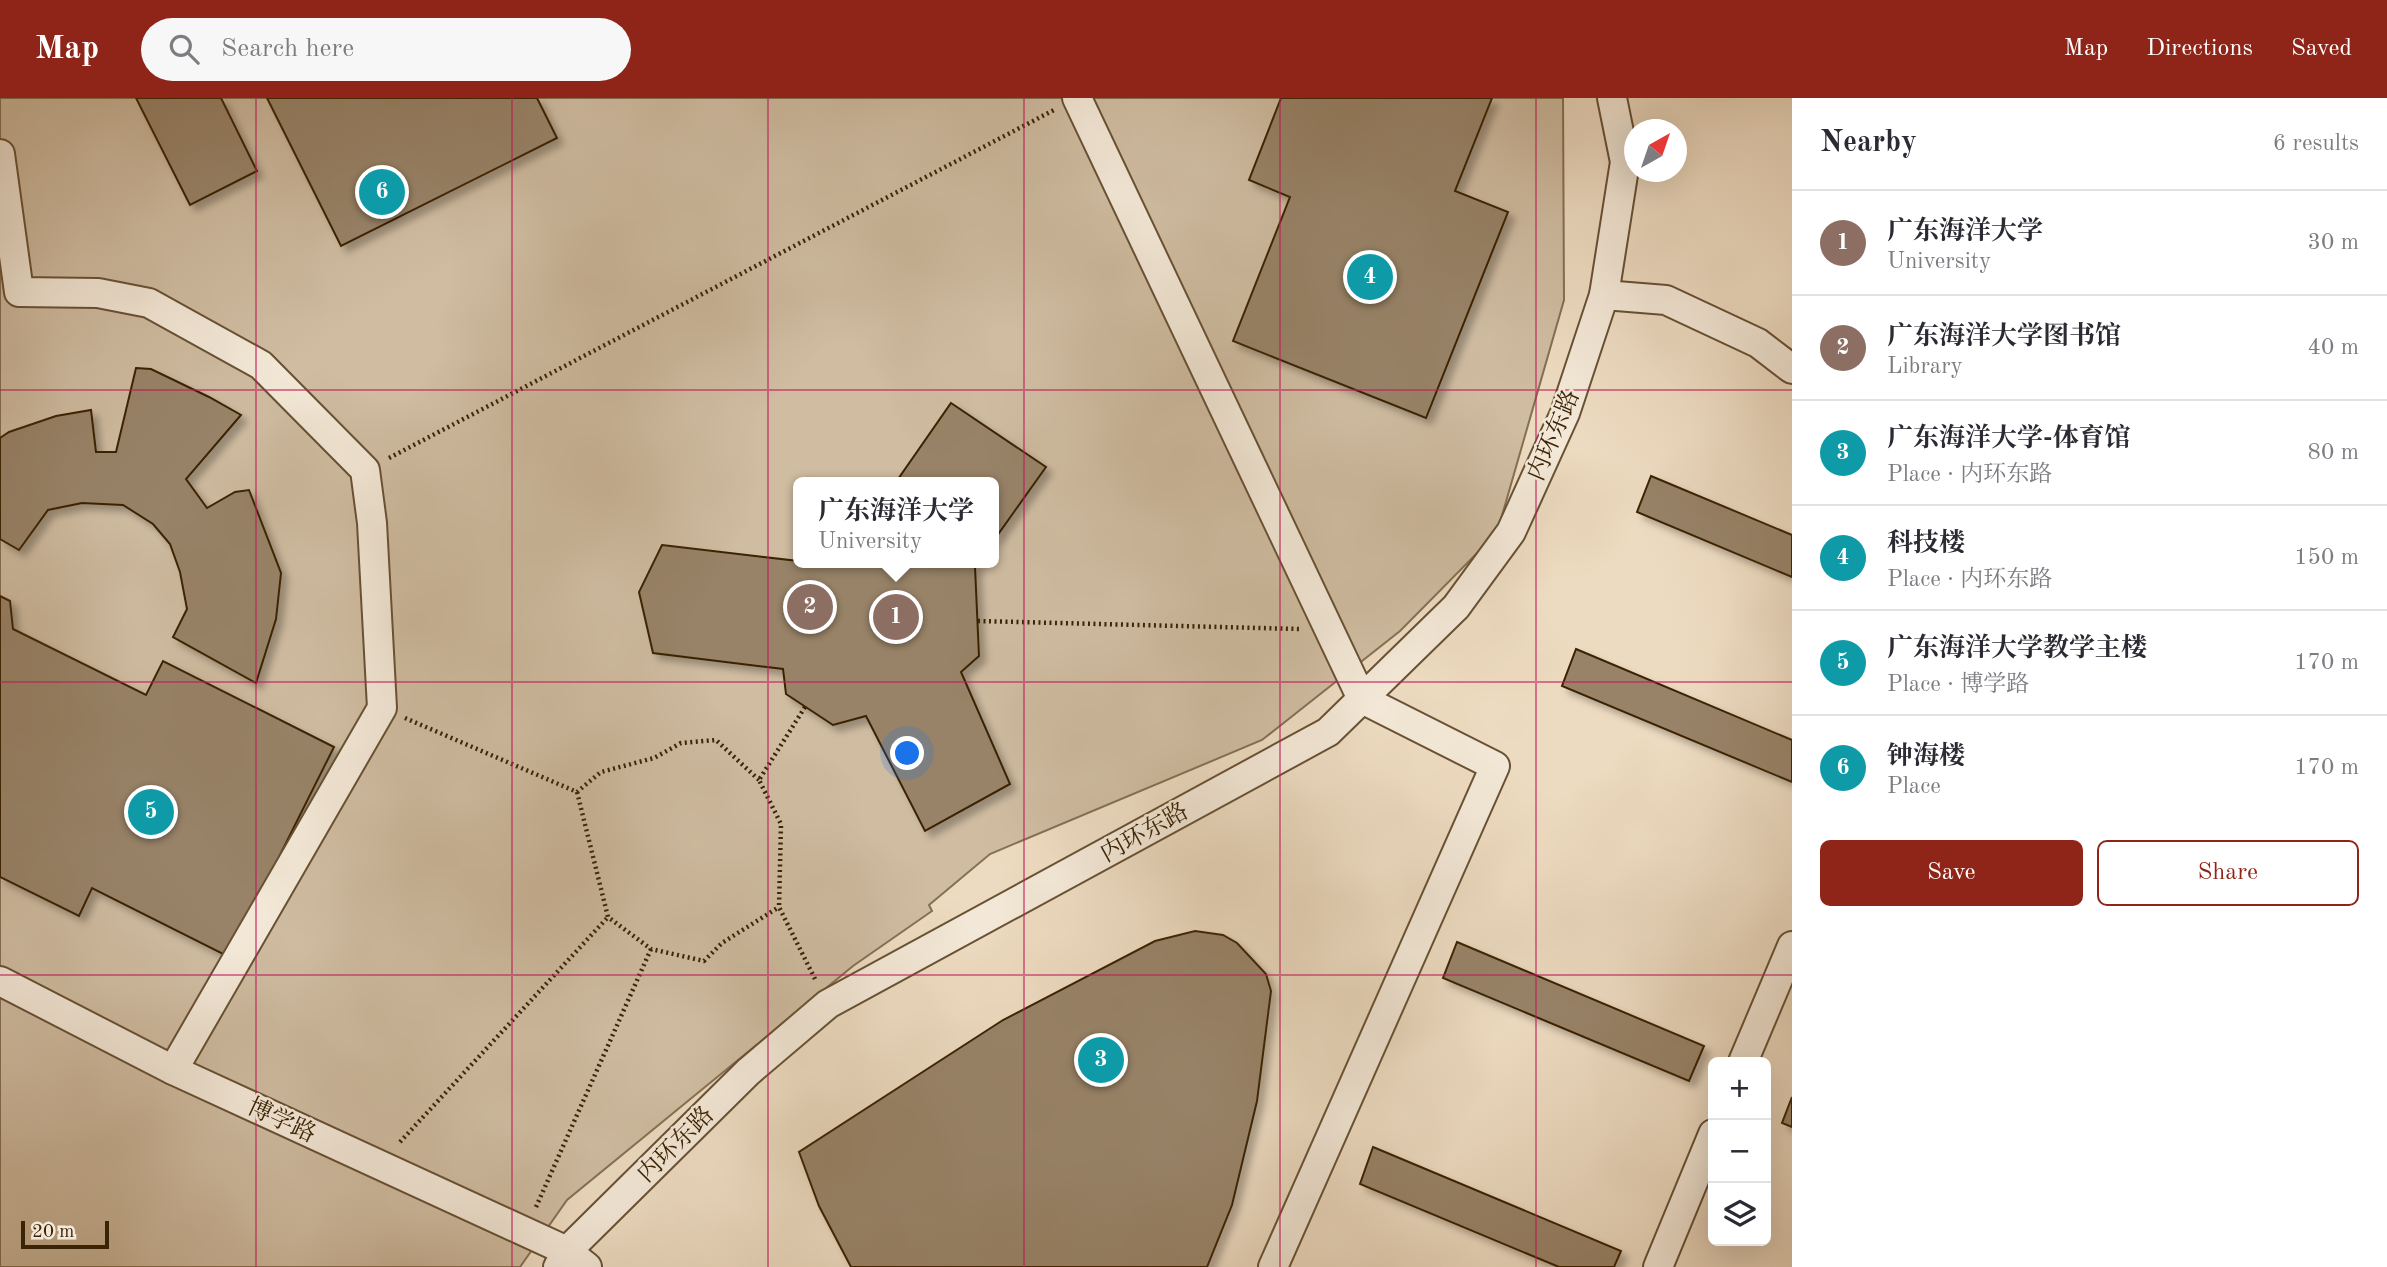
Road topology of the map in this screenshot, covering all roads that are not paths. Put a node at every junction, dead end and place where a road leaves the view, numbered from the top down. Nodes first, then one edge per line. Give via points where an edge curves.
1 (1077, 98) edge
2 (1612, 98) edge
3 (0, 154) edge
4 (1604, 295) junction
5 (10, 299) edge
6 (1792, 369) edge
7 (1362, 699) junction
8 (1792, 946) edge
9 (0, 981) edge
10 (1745, 1057) edge
11 (173, 1070) junction
12 (1708, 1146) edge
13 (571, 1262) edge
14 (1273, 1267) edge
15 (1658, 1267) edge

1 - 7 street
2 - 4 street, 内环东路 via 1625,162
3 - 5 street
4 - 6 street via 1666,300 1758,344
4 - 7 street, 内环东路 via 1565,413 1511,532 1456,607
5 - 11 street via 98,293 149,303 261,365 365,470 382,708
7 - 13 street, 内环东路 via 1328,732 828,1004 748,1072
7 - 14 street via 1495,766
8 - 10 street
9 - 11 street, 博学路
11 - 13 street, 博学路 via 525,1232
12 - 15 street

